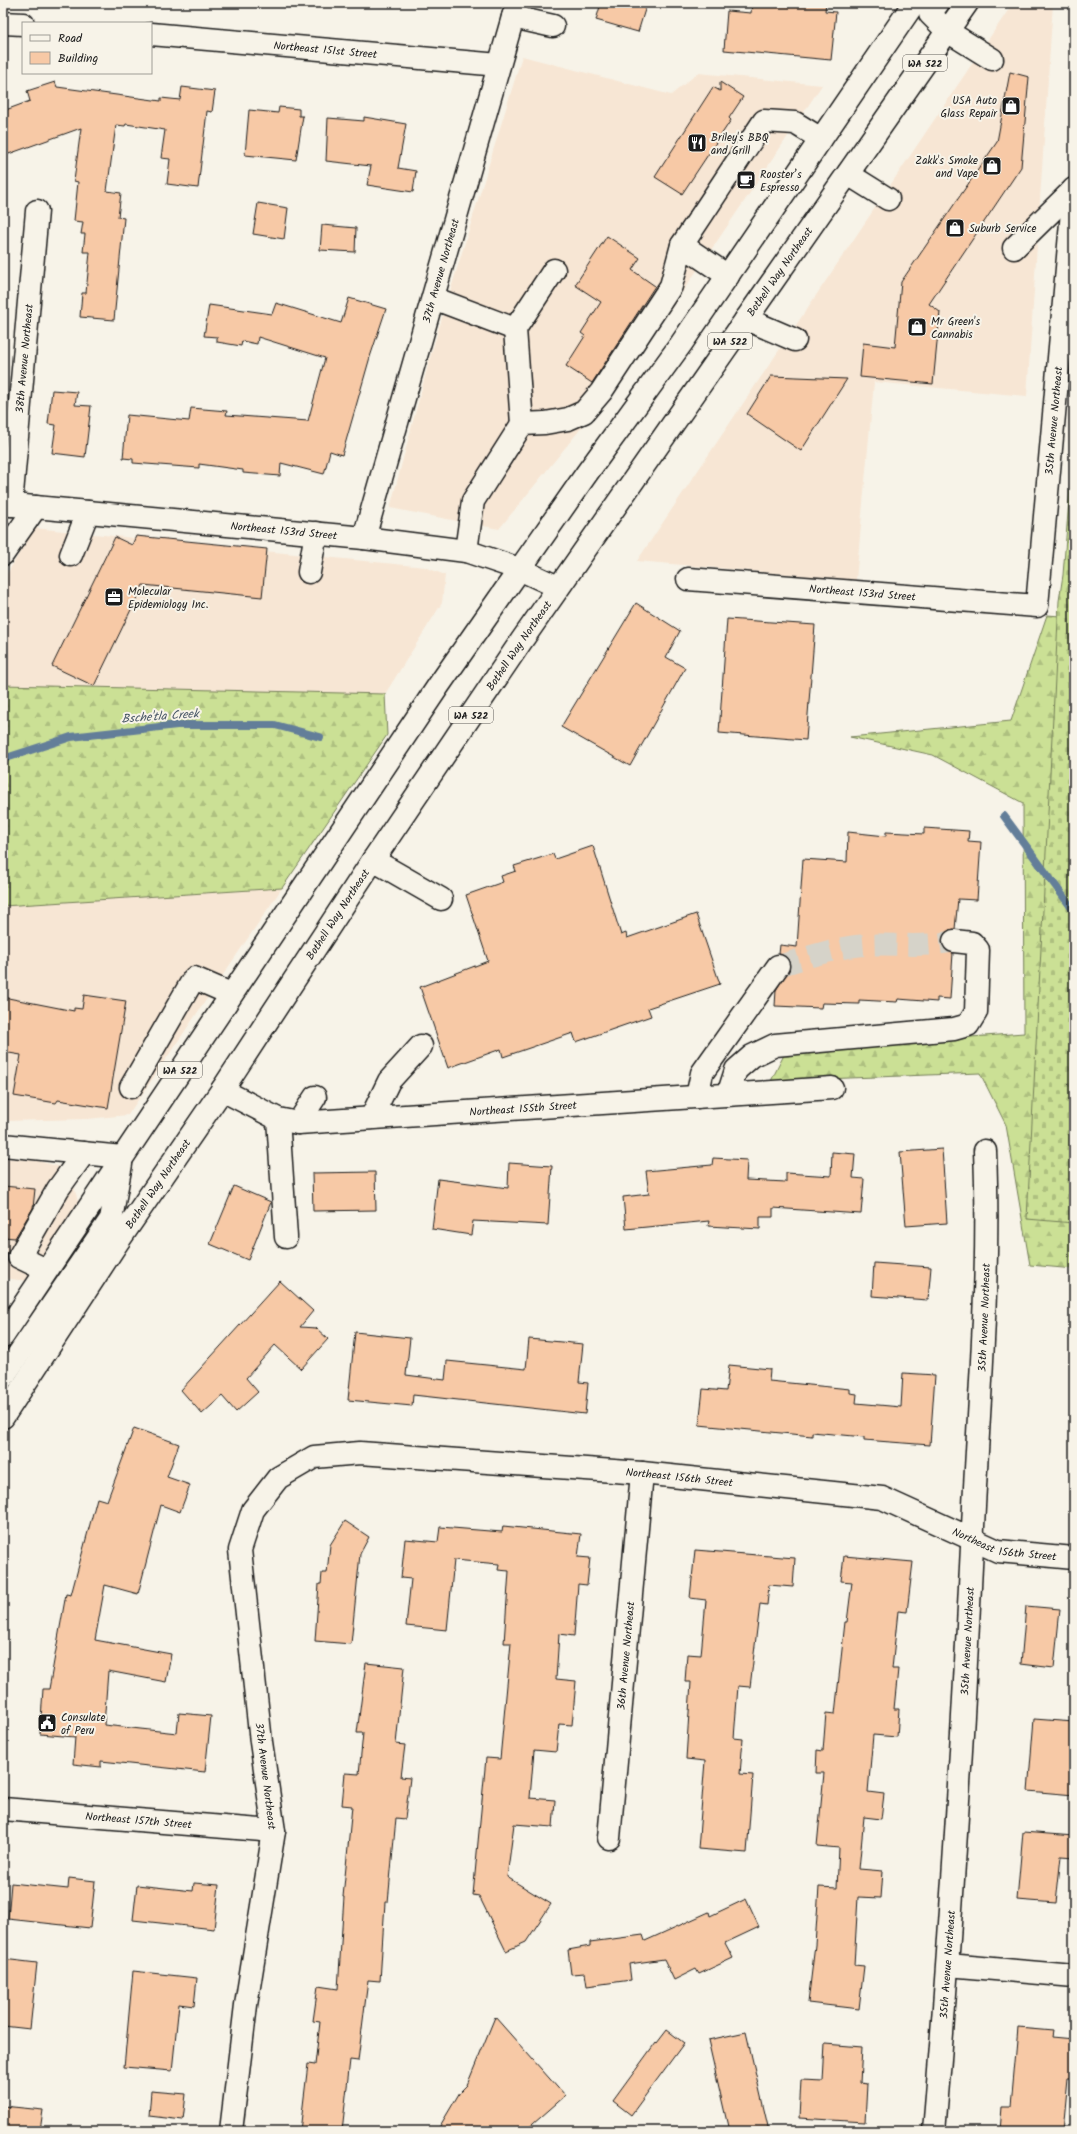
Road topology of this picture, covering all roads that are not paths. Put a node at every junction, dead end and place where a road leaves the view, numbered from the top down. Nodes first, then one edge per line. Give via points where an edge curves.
1 (914, 3) edge
2 (938, 3) edge
3 (967, 3) edge
4 (515, 10) edge
5 (3, 23) edge
6 (22, 24) edge
7 (554, 26) dead end
8 (947, 31) junction
9 (152, 34) edge
10 (992, 59) dead end
11 (499, 65) junction
12 (821, 139) junction
13 (848, 174) junction
14 (1074, 189) edge
15 (888, 199) dead end
16 (37, 211) dead end
17 (682, 245) junction
18 (1014, 248) dead end
19 (554, 270) dead end
20 (728, 276) junction
21 (433, 298) junction
22 (746, 319) junction
23 (515, 329) junction
24 (795, 340) dead end
25 (522, 424) junction
26 (7, 505) edge
27 (36, 507) junction
28 (88, 512) junction
29 (316, 533) junction
30 (364, 538) junction
31 (466, 551) junction
32 (3, 554) edge
33 (71, 555) dead end
34 (519, 569) junction
35 (309, 572) dead end
36 (688, 578) dead end
37 (558, 587) junction
38 (1037, 606) joint
39 (373, 860) junction
40 (441, 899) dead end
41 (954, 941) tunnel mouth
42 (778, 966) tunnel mouth
43 (231, 994) junction
44 (421, 1046) dead end
45 (131, 1087) dead end
46 (832, 1088) dead end
47 (222, 1090) junction
48 (728, 1095) junction
49 (315, 1097) dead end
50 (697, 1097) junction
51 (371, 1118) junction
52 (288, 1121) junction
53 (3, 1145) edge
54 (985, 1151) dead end
55 (84, 1153) junction
56 (122, 1157) junction
57 (286, 1237) dead end
58 (46, 1270) junction
59 (3, 1336) edge
60 (3, 1377) edge
61 (3, 1417) edge
62 (642, 1473) junction
63 (278, 1478) joint
64 (972, 1541) junction
65 (1074, 1558) edge
66 (3, 1809) edge
67 (274, 1830) junction
68 (609, 1838) dead end
69 (948, 1965) junction
70 (1074, 1976) edge
71 (230, 2131) edge
72 (934, 2131) edge

1 - 12 street, WA 522
2 - 8 street via 930,14
3 - 8 street, Bothell Way Northeast / WA 522
4 - 7 street
4 - 11 street, 37th Avenue Northeast
5 - 6 street
8 - 10 street
8 - 13 street, Bothell Way Northeast / WA 522
9 - 11 street, Northeast 151st Street
11 - 21 street, 37th Avenue Northeast
12 - 17 street via 795,123 764,121
12 - 20 street, WA 522
13 - 15 street
13 - 22 street, Bothell Way Northeast / WA 522
14 - 18 street
14 - 38 street, 35th Avenue Northeast
16 - 26 street, 38th Avenue Northeast
17 - 20 street
17 - 25 street via 671,286 602,392 584,412 545,423
19 - 23 street
20 - 34 street, WA 522
21 - 23 street
21 - 30 street, 37th Avenue Northeast
22 - 24 street
22 - 37 street, Bothell Way Northeast / WA 522
23 - 25 street
25 - 31 street via 473,501
26 - 27 street, Northeast 153rd Street
27 - 28 street, Northeast 153rd Street
27 - 32 street
28 - 29 street, Northeast 153rd Street
28 - 33 street
29 - 30 street, Northeast 153rd Street
29 - 35 street
30 - 31 street, Northeast 153rd Street
31 - 34 street, Northeast 153rd Street
34 - 37 street, Northeast 153rd Street
34 - 43 street, WA 522
36 - 38 street, Northeast 153rd Street
37 - 39 street, Bothell Way Northeast / WA 522
39 - 40 street
39 - 47 street, Bothell Way Northeast / WA 522
41 - 48 street via 972,943 978,950 976,1012 968,1025 954,1029 774,1045 752,1056 736,1070
42 - 50 street via 702,1074
43 - 45 street via 194,978
43 - 56 street, WA 522
44 - 51 street via 389,1081
46 - 48 street, Northeast 155th Street
47 - 52 street
47 - 61 street, Bothell Way Northeast / WA 522
48 - 50 street, Northeast 155th Street
49 - 52 street
50 - 51 street, Northeast 155th Street
51 - 52 street, Northeast 155th Street
52 - 57 street
53 - 55 street
54 - 64 street, 35th Avenue Northeast via 988,1215
55 - 56 street
55 - 58 street via 58,1189 19,1257
56 - 58 street, WA 522
56 - 60 street via 111,1219
58 - 59 street, WA 522
62 - 63 street, Northeast 156th Street via 360,1454 314,1457
62 - 64 street, Northeast 156th Street via 882,1498
62 - 68 street, 36th Avenue Northeast
63 - 67 street, 37th Avenue Northeast via 254,1510 240,1550 261,1742
64 - 65 street, Northeast 156th Street via 998,1551
64 - 69 street, 35th Avenue Northeast
66 - 67 street, Northeast 157th Street
67 - 71 street, 37th Avenue Northeast via 246,2005
69 - 70 street
69 - 72 street, 35th Avenue Northeast

